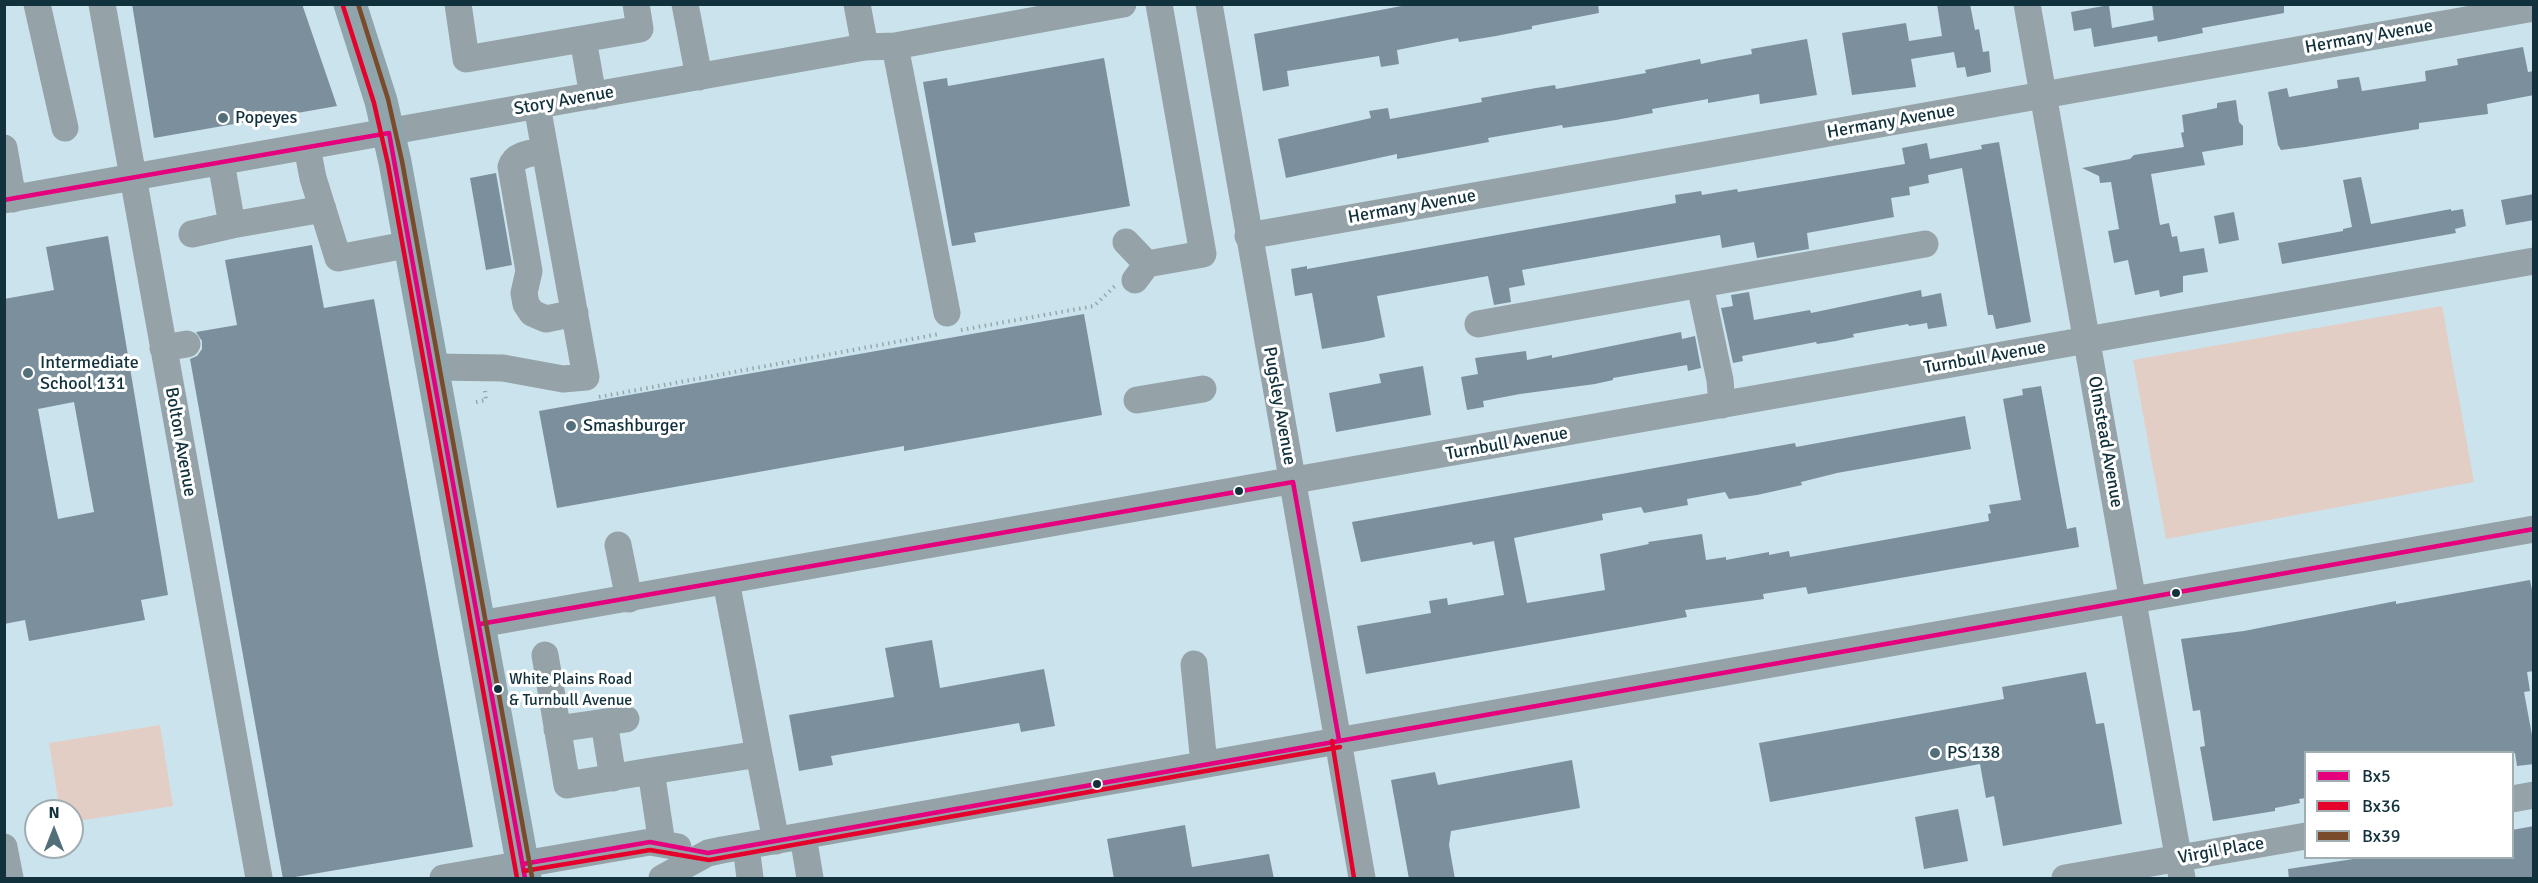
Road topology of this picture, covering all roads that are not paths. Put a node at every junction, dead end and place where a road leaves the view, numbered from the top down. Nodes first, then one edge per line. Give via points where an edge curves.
1 (37, 4) edge
2 (102, 4) edge
3 (350, 4) edge
4 (458, 4) edge
5 (636, 4) edge
6 (685, 4) edge
7 (857, 4) edge
8 (1123, 4) edge
9 (1159, 4) edge
10 (1209, 4) edge
11 (2027, 4) edge
12 (2534, 8) edge
13 (583, 39) junction
14 (895, 46) junction
15 (866, 47) junction
16 (699, 77) junction
17 (2043, 95) junction
18 (593, 96) junction
19 (537, 106) junction
20 (65, 128) dead end
21 (389, 133) junction
22 (308, 147) junction
23 (4, 148) edge
24 (545, 151) junction
25 (221, 162) junction
26 (132, 178) junction
27 (9, 200) edge
28 (323, 209) junction
29 (232, 225) junction
30 (192, 234) dead end
31 (1248, 236) junction
32 (1126, 242) dead end
33 (411, 244) junction
34 (1925, 244) dead end
35 (2534, 261) edge
36 (1700, 285) junction
37 (575, 313) junction
38 (1478, 324) dead end
39 (948, 326) road end
40 (2087, 340) junction
41 (433, 367) junction
42 (1203, 389) dead end
43 (1137, 400) dead end
44 (1722, 405) junction
45 (1293, 482) junction
46 (2534, 529) edge
47 (618, 545) dead end
48 (726, 581) junction
49 (629, 598) junction
50 (2132, 600) junction
51 (480, 624) junction
52 (545, 655) dead end
53 (1194, 664) dead end
54 (557, 729) junction
55 (1339, 740) junction
56 (759, 754) junction
57 (1204, 764) junction
58 (651, 771) junction
59 (613, 777) junction
60 (2534, 795) edge
61 (2514, 799) edge
62 (803, 836) junction
63 (2304, 837) edge
64 (776, 841) junction
65 (662, 844) junction
66 (746, 846) junction
67 (4, 847) edge
68 (708, 853) junction
69 (2180, 868) edge
70 (524, 871) edge
71 (10, 879) edge
72 (259, 879) edge
73 (443, 879) edge
74 (662, 879) edge
75 (750, 879) edge
76 (810, 879) edge
77 (1362, 879) edge
78 (2065, 879) edge

1 - 20 street
2 - 26 street, Bolton Avenue
3 - 21 main road
4 - 13 street via 466,59
5 - 13 street via 640,29
6 - 16 street
7 - 15 street
8 - 14 street, Story Avenue
9 - 32 street via 1203,254 1133,276
10 - 31 street, Pugsley Avenue
11 - 17 street, Olmstead Avenue
12 - 17 street, Hermany Avenue
13 - 18 street
14 - 15 street, Story Avenue
14 - 39 street
15 - 16 street, Story Avenue
16 - 18 street, Story Avenue
17 - 31 street, Hermany Avenue
17 - 40 street, Olmstead Avenue
18 - 19 street, Story Avenue
19 - 21 street, Story Avenue
19 - 24 street
21 - 22 street, Story Avenue
21 - 33 main road
22 - 25 street, Story Avenue
22 - 28 street
23 - 27 street
24 - 37 street
24 - 37 street via 521,156 511,167 529,271 524,298 529,309 542,318 551,320
25 - 26 street, Story Avenue
25 - 29 street
26 - 27 street, Story Avenue
26 - 72 street, Bolton Avenue via 175,346 261,820
28 - 29 street
28 - 33 street via 338,258
29 - 30 street
31 - 45 street, Pugsley Avenue
33 - 41 main road
34 - 36 street
35 - 40 street, Turnbull Avenue
36 - 38 street
36 - 44 street
37 - 41 street via 586,377 563,379 503,368
40 - 44 street, Turnbull Avenue
40 - 50 street, Olmstead Avenue
41 - 51 main road
42 - 43 street
44 - 45 street, Turnbull Avenue
45 - 48 street, Turnbull Avenue via 1217,485
45 - 55 street, Pugsley Avenue
46 - 50 street
47 - 49 street
48 - 49 street, Turnbull Avenue
48 - 56 street
49 - 51 street, Turnbull Avenue
50 - 55 street
50 - 69 street, Olmstead Avenue
51 - 70 main road
52 - 54 street
53 - 57 street
54 - 59 street via 567,785
54 - 59 street via 615,721
55 - 57 street
55 - 77 street, Pugsley Avenue
56 - 58 street
56 - 64 street
57 - 62 street
58 - 59 street
58 - 65 street
60 - 61 street
62 - 64 street
62 - 76 street
63 - 69 street, Virgil Place
64 - 66 street
65 - 68 street
65 - 70 street via 650,842
66 - 68 street
66 - 75 street
67 - 71 street
68 - 74 street
69 - 78 street, Virgil Place
70 - 73 street

